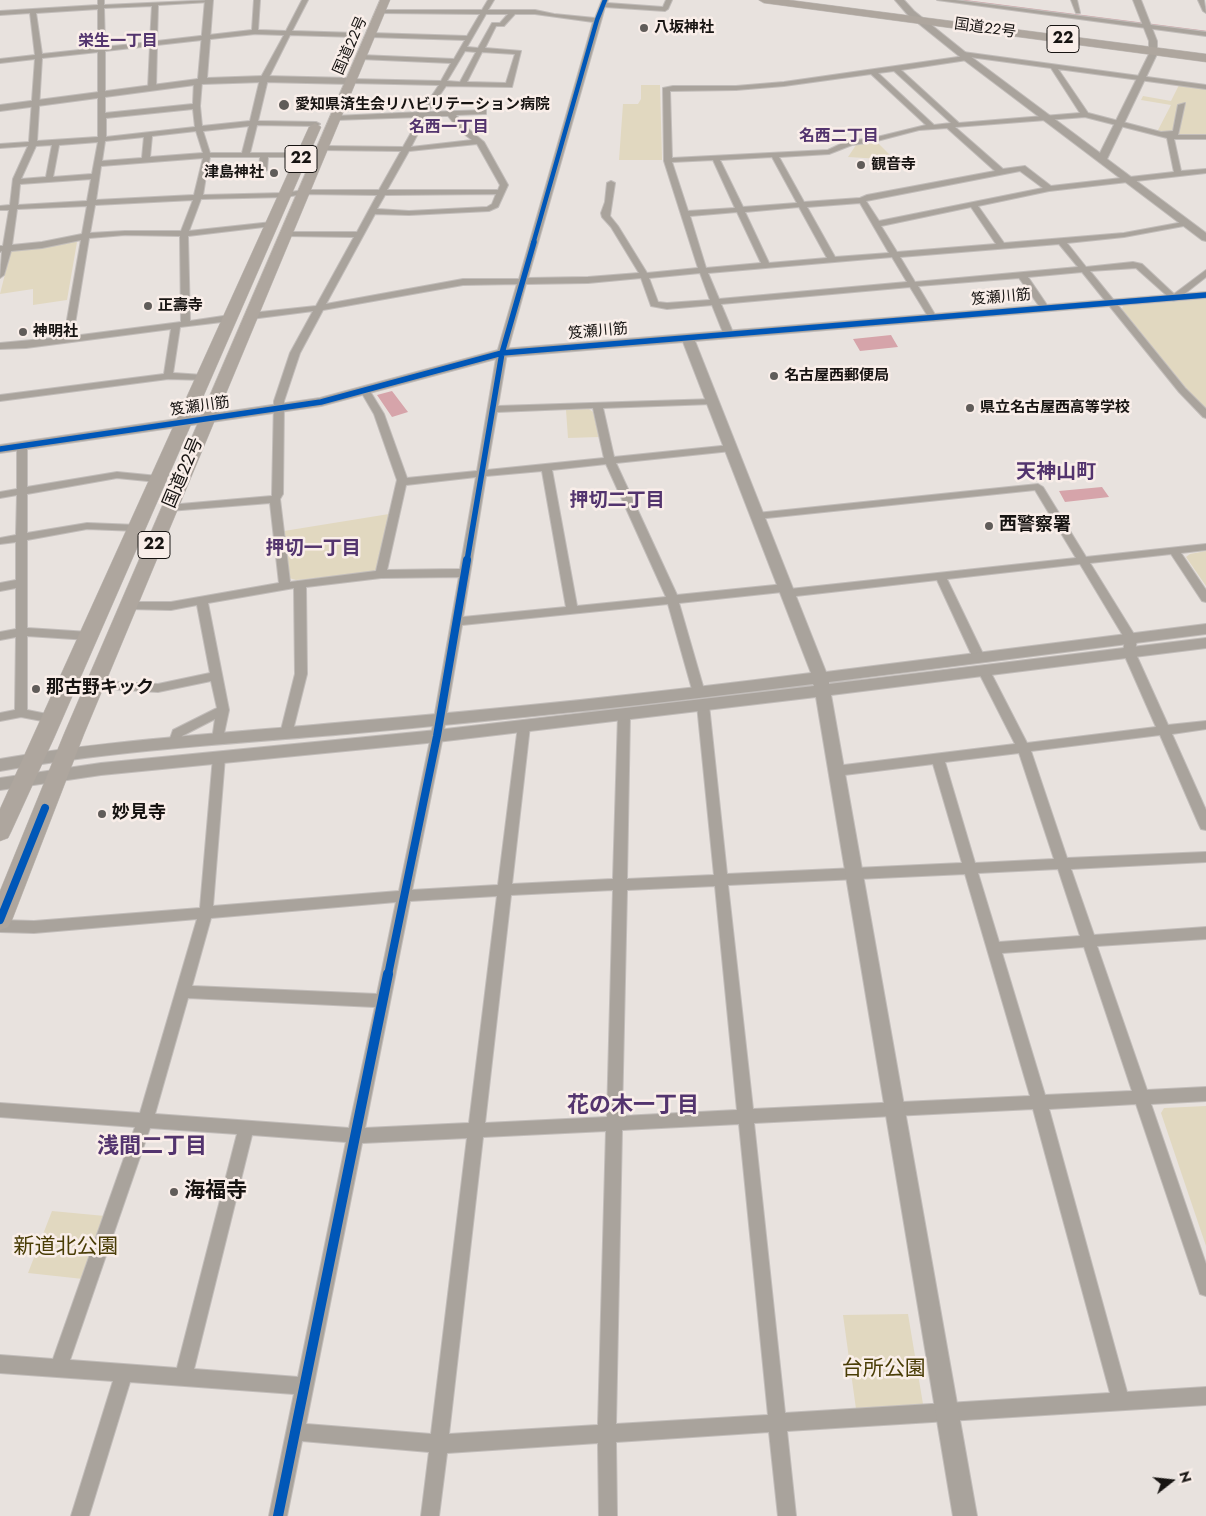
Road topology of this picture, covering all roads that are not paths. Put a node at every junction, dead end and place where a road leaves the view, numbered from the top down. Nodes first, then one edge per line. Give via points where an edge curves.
1 (209, 0) edge
2 (256, 0) edge
3 (305, 0) edge
4 (371, 0) edge
5 (491, 0) edge
6 (669, 0) edge
7 (764, 0) edge
8 (814, 0) edge
9 (899, 0) edge
10 (940, 0) edge
11 (982, 0) edge
12 (1074, 0) edge
13 (1137, 0) edge
14 (1201, 0) edge
15 (536, 2) dead end
16 (604, 2) edge
17 (1013, 2) edge
18 (101, 3) edge
19 (155, 3) junction
20 (382, 5) edge
21 (33, 11) junction
22 (1206, 11) edge
23 (484, 12) junction
24 (513, 12) junction
25 (536, 12) junction
26 (1078, 12) junction
27 (0, 13) edge
28 (916, 17) junction
29 (597, 20) junction
30 (1146, 24) junction
31 (1206, 28) edge
32 (255, 32) junction
33 (288, 33) junction
34 (1206, 34) edge
35 (356, 35) junction
36 (370, 35) junction
37 (206, 38) junction
38 (469, 38) junction
39 (153, 44) junction
40 (1153, 48) junction
41 (463, 49) junction
42 (101, 50) junction
43 (480, 50) junction
44 (1206, 51) edge
45 (965, 56) junction
46 (39, 57) junction
47 (360, 57) junction
48 (1206, 58) edge
49 (456, 61) junction
50 (0, 62) edge
51 (1053, 66) junction
52 (895, 68) junction
53 (872, 72) junction
54 (1142, 78) junction
55 (264, 79) junction
56 (336, 80) junction
57 (200, 81) junction
58 (350, 81) junction
59 (443, 83) junction
60 (462, 84) junction
61 (1206, 87) edge
62 (152, 88) junction
63 (101, 94) junction
64 (328, 98) dead end
65 (37, 103) junction
66 (1182, 105) dead end
67 (196, 106) junction
68 (0, 108) edge
69 (483, 112) dead end
70 (450, 113) junction
71 (425, 114) junction
72 (1085, 115) junction
73 (102, 116) junction
74 (335, 118) junction
75 (1046, 118) junction
76 (318, 120) joint
77 (253, 123) junction
78 (1120, 124) junction
79 (953, 125) junction
80 (932, 127) junction
81 (199, 128) junction
82 (148, 134) junction
83 (1159, 134) junction
84 (1170, 137) junction
85 (1206, 137) edge
86 (102, 139) junction
87 (56, 142) junction
88 (478, 142) junction
89 (33, 144) junction
90 (0, 146) edge
91 (322, 148) junction
92 (405, 149) junction
93 (246, 154) junction
94 (264, 154) junction
95 (774, 154) junction
96 (207, 155) junction
97 (303, 155) junction
98 (715, 157) junction
99 (1102, 159) junction
100 (146, 160) junction
101 (668, 160) junction
102 (98, 164) junction
103 (1206, 171) edge
104 (1001, 172) junction
105 (203, 174) junction
106 (1178, 174) junction
107 (95, 176) junction
108 (1128, 179) junction
109 (49, 180) junction
110 (17, 182) junction
111 (611, 183) dead end
112 (1049, 189) junction
113 (304, 192) junction
114 (381, 192) junction
115 (502, 192) junction
116 (285, 195) junction
117 (198, 197) junction
118 (862, 200) junction
119 (91, 202) junction
120 (973, 204) junction
121 (802, 205) junction
122 (15, 207) junction
123 (0, 208) edge
124 (741, 210) junction
125 (371, 211) junction
126 (684, 214) junction
127 (1186, 223) junction
128 (272, 224) junction
129 (876, 224) junction
130 (184, 234) junction
131 (286, 234) junction
132 (360, 234) junction
133 (86, 236) junction
134 (1206, 238) edge
135 (1061, 241) junction
136 (1002, 245) junction
137 (4, 248) edge
138 (895, 254) junction
139 (832, 260) junction
140 (766, 265) junction
141 (1085, 270) junction
142 (702, 271) junction
143 (1206, 273) edge
144 (0, 275) edge
145 (644, 275) junction
146 (1022, 275) junction
147 (524, 280) junction
148 (1193, 283) junction
149 (914, 285) junction
150 (1205, 295) edge
151 (1174, 298) junction
152 (715, 301) junction
153 (1112, 303) junction
154 (319, 308) junction
155 (1045, 308) junction
156 (251, 316) junction
157 (230, 318) junction
158 (933, 318) junction
159 (181, 324) junction
160 (729, 335) junction
161 (688, 338) junction
162 (68, 339) junction
163 (0, 346) edge
164 (502, 353) junction
165 (168, 376) junction
166 (203, 378) junction
167 (365, 390) junction
168 (0, 398) edge
169 (712, 401) junction
170 (597, 405) junction
171 (278, 409) junction
172 (492, 409) junction
173 (1206, 415) edge
174 (207, 420) junction
175 (183, 423) junction
176 (22, 446) junction
177 (731, 448) junction
178 (0, 449) edge
179 (610, 461) junction
180 (546, 467) junction
181 (480, 474) junction
182 (158, 479) junction
183 (402, 482) junction
184 (22, 491) junction
185 (0, 495) edge
186 (275, 499) junction
187 (169, 508) junction
188 (757, 516) junction
189 (137, 528) junction
190 (22, 537) junction
191 (0, 541) edge
192 (1206, 547) edge
193 (1174, 551) junction
194 (1083, 562) junction
195 (464, 573) junction
196 (381, 574) junction
197 (941, 577) junction
198 (22, 584) junction
199 (300, 584) junction
200 (285, 586) junction
201 (0, 587) edge
202 (786, 591) junction
203 (1206, 598) edge
204 (673, 600) junction
205 (202, 601) junction
206 (128, 605) junction
207 (572, 610) junction
208 (455, 622) junction
209 (1206, 629) edge
210 (22, 632) junction
211 (0, 636) edge
212 (89, 636) junction
213 (1206, 643) edge
214 (1130, 646) junction
215 (982, 664) junction
216 (216, 676) junction
217 (821, 684) junction
218 (94, 685) junction
219 (701, 699) junction
220 (223, 710) junction
221 (21, 714) junction
222 (624, 715) junction
223 (0, 717) edge
224 (53, 719) junction
225 (1206, 725) edge
226 (524, 726) junction
227 (438, 728) junction
228 (1163, 730) junction
229 (286, 734) junction
230 (218, 740) junction
231 (174, 744) junction
232 (1024, 747) junction
233 (67, 754) junction
234 (34, 758) junction
235 (219, 758) junction
236 (938, 758) junction
237 (0, 765) edge
238 (836, 771) junction
239 (59, 774) junction
240 (24, 779) junction
241 (0, 784) edge
242 (1206, 825) edge
243 (0, 832) edge
244 (1206, 857) edge
245 (1063, 864) junction
246 (970, 868) junction
247 (854, 873) junction
248 (722, 880) junction
249 (620, 885) junction
250 (505, 890) junction
251 (405, 896) junction
252 (206, 913) junction
253 (0, 920) edge
254 (0, 926) edge
255 (1206, 933) edge
256 (1089, 941) junction
257 (994, 948) junction
258 (183, 992) junction
259 (384, 1001) junction
260 (1206, 1094) edge
261 (1142, 1097) junction
262 (1039, 1102) junction
263 (0, 1110) edge
264 (895, 1110) junction
265 (746, 1117) junction
266 (145, 1121) junction
267 (614, 1123) junction
268 (246, 1128) junction
269 (476, 1129) junction
270 (357, 1136) junction
271 (1206, 1288) edge
272 (0, 1364) edge
273 (59, 1368) junction
274 (124, 1373) junction
275 (182, 1377) junction
276 (305, 1386) junction
277 (1206, 1396) edge
278 (1121, 1401) junction
279 (948, 1412) junction
280 (778, 1423) junction
281 (296, 1432) junction
282 (607, 1433) junction
283 (439, 1444) junction
284 (80, 1516) edge
285 (278, 1516) edge
286 (430, 1516) edge
287 (608, 1516) edge
288 (787, 1516) edge
289 (965, 1516) edge

1 - 19 street
1 - 37 street
2 - 32 street
3 - 33 street
4 - 35 highway, 国道22号
5 - 23 street
6 - 16 street via 665,10
7 - 28 highway, 国道22号 / 22
8 - 28 highway, 国道22号 / 22
9 - 28 street
10 - 30 street
11 - 17 street
12 - 26 street
13 - 30 street
14 - 22 street
15 - 25 street
16 - 29 street
17 - 26 street
18 - 19 street
18 - 21 street
18 - 42 street
19 - 39 street
20 - 23 street
20 - 36 highway, 国道22号 / 22
21 - 27 street
21 - 46 street
23 - 24 street
23 - 38 street
24 - 25 street
24 - 43 street via 502,25 494,24
25 - 29 street
26 - 30 street
28 - 40 highway, 国道22号 / 22
28 - 45 street
29 - 147 street
30 - 31 street
30 - 34 street
30 - 40 street
32 - 33 street
32 - 37 street
33 - 35 street
33 - 55 street
35 - 56 highway, 国道22号
36 - 38 street
36 - 47 highway, 国道22号 / 22
37 - 39 street
37 - 57 street
38 - 41 street
39 - 42 street
39 - 62 street
40 - 44 highway, 国道22号 / 22
40 - 48 highway, 国道22号 / 22
40 - 54 street
41 - 43 street
41 - 49 street
42 - 46 street
42 - 63 street
43 - 60 street
43 - 60 street via 519,52 509,85
45 - 51 street
45 - 52 street
45 - 75 street
46 - 50 street
46 - 65 street
47 - 49 street
47 - 58 highway, 国道22号 / 22
49 - 59 street
51 - 54 street
51 - 72 street
52 - 53 street
52 - 79 street
53 - 80 street
53 - 101 street via 772,86 669,88 666,90
54 - 61 street
54 - 78 street
55 - 56 street
55 - 57 street
55 - 77 street
56 - 58 street
56 - 64 highway, 国道22号
57 - 62 street
57 - 67 street
58 - 59 street
58 - 74 highway, 国道22号 / 22
59 - 60 street
59 - 71 street
62 - 63 street
63 - 65 street
63 - 73 street
65 - 68 street
65 - 89 street
66 - 83 street via 1176,132
67 - 73 street
67 - 81 street
69 - 70 street
70 - 71 street
70 - 88 street
71 - 74 street
71 - 92 street
72 - 75 street
72 - 78 street
73 - 86 street
74 - 91 highway, 国道22号 / 22
75 - 79 street
75 - 99 street
76 - 77 street
76 - 97 highway, 国道22号 / 22
77 - 81 street
77 - 93 street
78 - 83 street
78 - 99 street
79 - 80 street
79 - 104 street
80 - 95 street via 850,143 829,152
81 - 82 street
81 - 96 street
82 - 86 street
82 - 100 street
83 - 84 street
84 - 85 street
84 - 106 street
86 - 87 street
86 - 102 street
87 - 89 street
87 - 109 street
88 - 92 street
88 - 115 street via 501,177
89 - 90 street
89 - 110 street
91 - 92 street
91 - 113 highway, 国道22号 / 22
92 - 114 street
93 - 94 street
93 - 96 street
94 - 97 street
94 - 105 street via 263,170 259,172
95 - 98 street
95 - 121 street
96 - 100 street
96 - 105 street
97 - 116 highway, 国道22号 / 22
98 - 101 street
98 - 124 street
99 - 108 street
100 - 102 street
101 - 126 street
102 - 107 street
103 - 106 street
104 - 112 street via 1022,168
104 - 118 street
105 - 117 street
106 - 108 street
107 - 109 street
107 - 119 street
108 - 112 street
108 - 127 street
109 - 110 street
110 - 122 street
111 - 145 street via 606,217
112 - 120 street
113 - 114 street
113 - 116 street
113 - 131 highway, 国道22号 / 22
114 - 115 street
114 - 125 street
115 - 125 street via 489,209 409,213
116 - 117 street
116 - 128 highway, 国道22号 / 22
117 - 119 street
117 - 130 street
118 - 121 street
118 - 129 street
119 - 122 street
119 - 133 street
120 - 129 street
120 - 136 street
121 - 124 street
121 - 139 street
122 - 123 street
122 - 137 street
124 - 126 street
124 - 140 street
125 - 132 street
126 - 142 street
127 - 134 street
127 - 135 street via 1124,235
128 - 130 street
128 - 157 highway, 国道22号 / 22
129 - 138 street
130 - 133 street via 125,232
130 - 159 street
131 - 132 street
131 - 156 highway, 国道22号 / 22
132 - 154 street
133 - 137 street via 42,245
133 - 162 street
135 - 136 street
135 - 141 street
136 - 138 street
137 - 144 street
138 - 139 street
138 - 149 street
139 - 140 street
140 - 142 street
141 - 146 street
141 - 151 street via 1139,266
141 - 153 street
142 - 145 street
142 - 152 street
143 - 148 street
145 - 147 street via 588,280
145 - 152 street via 654,304 666,306
146 - 149 street
146 - 155 street
147 - 154 street via 463,282
147 - 164 street
148 - 150 street
148 - 151 street
149 - 152 street
149 - 158 street
150 - 151 street, 笈瀬川筋
151 - 153 street, 笈瀬川筋
152 - 160 street
153 - 155 street, 笈瀬川筋
153 - 173 street
154 - 156 street
154 - 171 street via 295,353
155 - 158 street, 笈瀬川筋
156 - 174 highway, 国道22号 / 22
157 - 159 street
157 - 166 highway, 国道22号 / 22
158 - 160 street, 笈瀬川筋
159 - 162 street
159 - 165 street
160 - 161 street, 笈瀬川筋
161 - 164 street, 笈瀬川筋
161 - 169 street
162 - 163 street
164 - 167 street, 笈瀬川筋
164 - 172 street
165 - 166 street
165 - 168 street
166 - 175 highway, 国道22号 / 22
167 - 171 street, 笈瀬川筋
167 - 183 street via 379,414
169 - 170 street
169 - 177 street
170 - 172 street
170 - 179 street
171 - 174 street, 笈瀬川筋
171 - 186 street via 278,494
172 - 181 street
174 - 175 street, 笈瀬川筋
174 - 187 highway, 国道22号 / 22
175 - 176 street, 笈瀬川筋
175 - 182 highway, 国道22号 / 22
176 - 178 street, 笈瀬川筋
176 - 184 street
177 - 179 street
177 - 188 street
179 - 180 street
179 - 204 street
180 - 181 street
180 - 207 street
181 - 183 street
181 - 195 street
182 - 184 street via 118,475
182 - 189 highway, 国道22号 / 22
183 - 196 street
184 - 185 street
184 - 190 street
186 - 187 street
186 - 200 street
187 - 206 highway, 国道22号 / 22
188 - 194 street via 1038,487
188 - 202 street
189 - 190 street via 87,526
189 - 212 highway, 国道22号 / 22
190 - 191 street
190 - 198 street
192 - 193 street
193 - 194 street
193 - 203 street
194 - 197 street
194 - 214 street
195 - 196 street
195 - 208 street
196 - 199 street
197 - 202 street
197 - 215 street
198 - 201 street
198 - 210 street
199 - 200 street
199 - 229 street via 301,674
200 - 205 street
202 - 204 street
202 - 217 street
204 - 207 street
204 - 219 street
205 - 206 street via 171,606
205 - 216 street
206 - 218 highway, 国道22号 / 22
207 - 208 street
208 - 227 street
209 - 214 street
210 - 211 street
210 - 212 street
210 - 221 street
212 - 224 highway, 国道22号 / 22
213 - 214 street
214 - 215 street
214 - 228 street
215 - 217 street
215 - 232 street
216 - 218 street via 158,688
216 - 220 street
217 - 219 street
217 - 238 street
218 - 233 highway, 国道22号 / 22
219 - 222 street
219 - 227 street
219 - 248 street
220 - 230 street
220 - 231 street via 177,733
221 - 223 street
221 - 224 street
222 - 226 street
222 - 249 street
224 - 234 highway, 国道22号 / 22
225 - 228 street
226 - 227 street
226 - 250 street
227 - 229 street
227 - 235 street
227 - 251 street
228 - 232 street
228 - 242 street
229 - 230 street
230 - 231 street
231 - 233 street
232 - 236 street
232 - 245 street
233 - 234 street
233 - 239 highway, 国道22号 / 22
234 - 237 street
234 - 240 highway, 国道22号 / 22
235 - 239 street
235 - 252 street
236 - 238 street
236 - 246 street
238 - 247 street
239 - 240 street
239 - 253 highway, 国道22号 / 22
240 - 241 street
240 - 243 highway, 国道22号 / 22
244 - 245 street
245 - 246 street
245 - 256 street
246 - 247 street
246 - 257 street
247 - 248 street
247 - 264 street
248 - 249 street
248 - 265 street
249 - 250 street
249 - 267 street
250 - 251 street
250 - 269 street
251 - 252 street
251 - 259 street
252 - 254 street via 34,927
252 - 258 street
255 - 256 street
256 - 257 street
256 - 261 street
257 - 262 street
258 - 259 street
258 - 266 street
259 - 270 street
260 - 261 street
261 - 262 street
261 - 271 street
262 - 264 street
262 - 278 street
263 - 266 street
264 - 265 street
264 - 279 street
265 - 267 street
265 - 280 street
266 - 268 street
266 - 273 street
267 - 269 street
267 - 282 street
268 - 270 street
268 - 275 street
269 - 270 street
269 - 283 street
270 - 276 street
272 - 273 street
273 - 274 street
274 - 275 street
274 - 284 street
275 - 276 street
276 - 281 street
277 - 278 street
278 - 279 street
279 - 280 street
279 - 289 street
280 - 282 street
280 - 288 street
281 - 283 street
281 - 285 street
282 - 283 street
282 - 287 street
283 - 286 street

